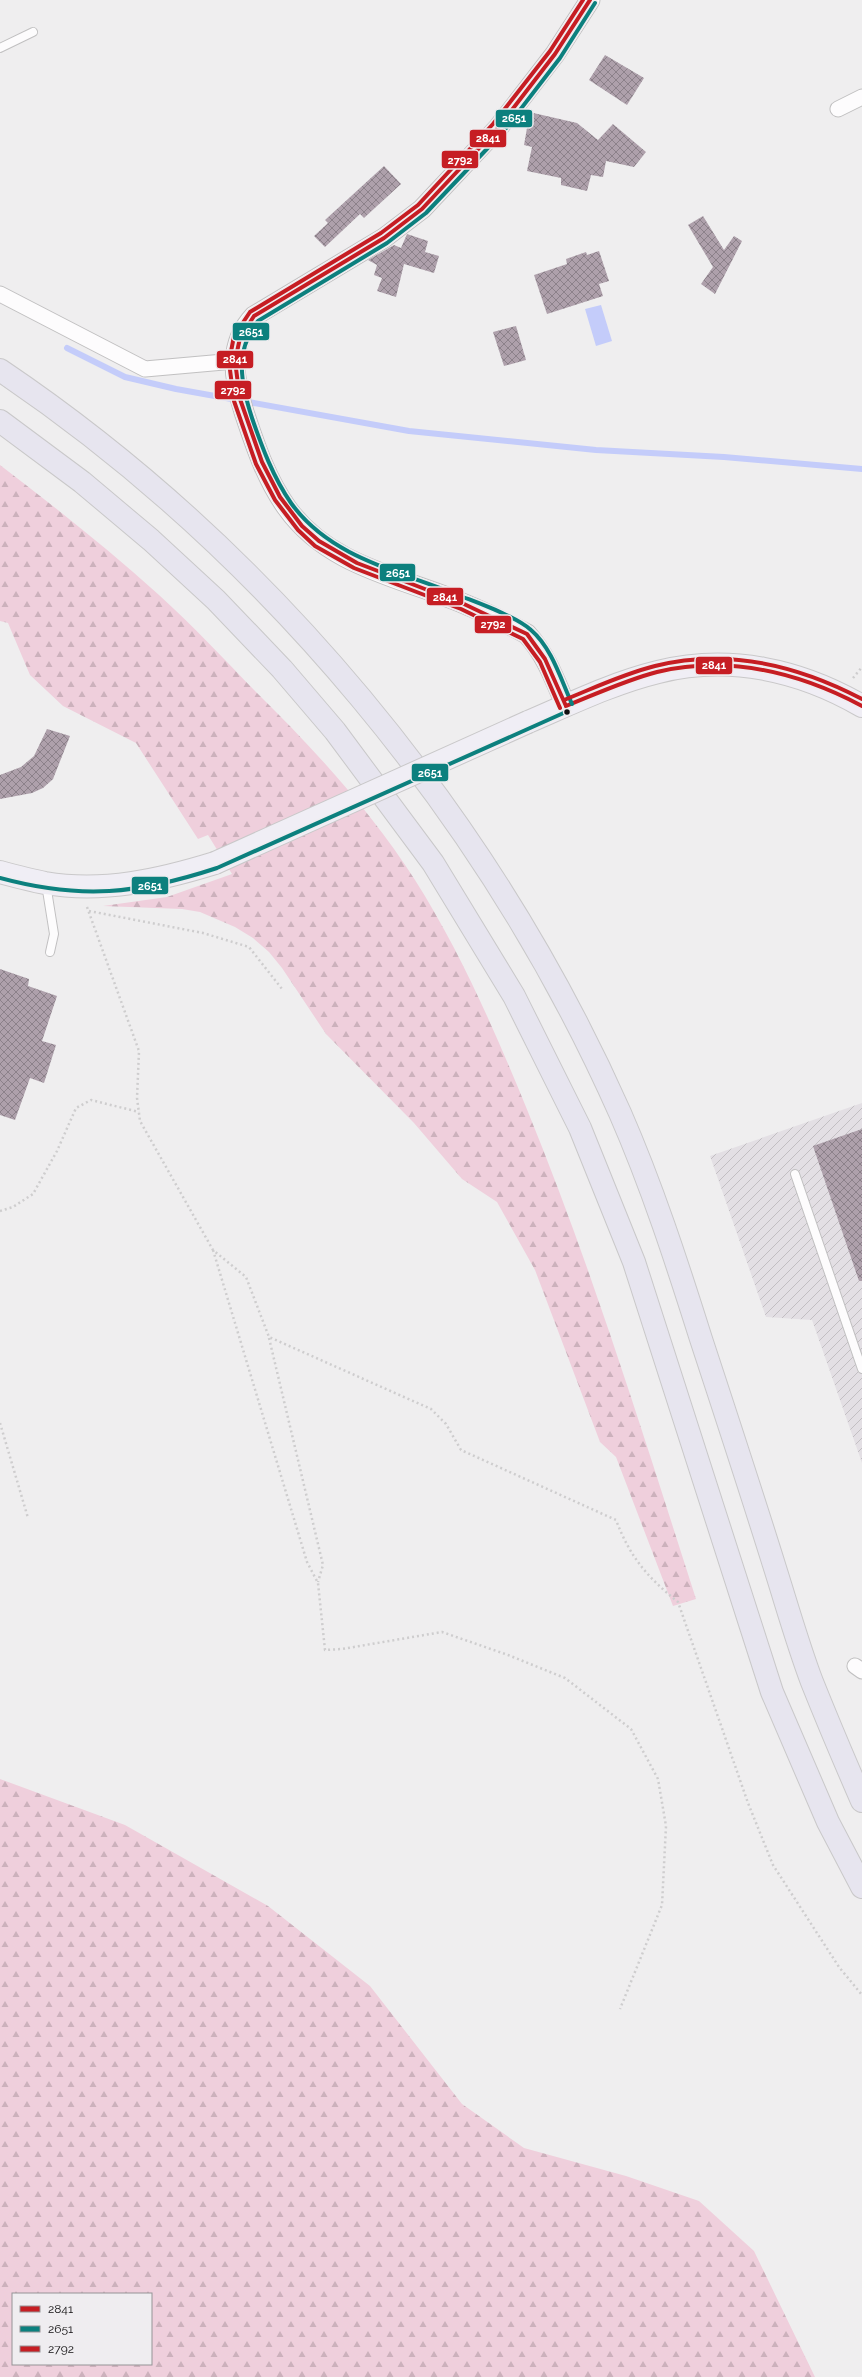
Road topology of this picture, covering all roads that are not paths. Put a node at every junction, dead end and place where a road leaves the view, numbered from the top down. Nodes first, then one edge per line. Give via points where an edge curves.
1 (590, 0) edge
2 (33, 32) dead end
3 (0, 48) edge
4 (862, 97) edge
5 (838, 109) dead end
6 (0, 294) edge
7 (235, 361) junction
8 (0, 370) edge
9 (0, 421) edge
10 (566, 706) junction
11 (862, 706) edge
12 (0, 872) edge
13 (46, 883) junction
14 (50, 952) dead end
15 (794, 1174) dead end
16 (862, 1369) edge
17 (862, 1801) edge
18 (862, 1887) edge

1 - 7 street via 555,54 498,128 422,209 384,238 254,316 240,334
2 - 3 lane
4 - 5 street
6 - 7 street via 145,369
7 - 10 street via 238,388 258,453 276,492 314,538 344,558 443,596 527,634 548,663
8 - 17 highway via 103,445 169,501 245,570 310,638 368,707 468,840 555,983 620,1113 672,1248 811,1680
9 - 18 highway via 82,482 151,540 216,600 282,669 335,731 433,863 514,996 580,1128 634,1262 772,1692 828,1822
10 - 11 main road via 621,683 659,672 704,665 752,666 796,676 839,693
10 - 13 main road, bridge via 215,863 143,882 99,886
12 - 13 main road
13 - 14 lane via 54,934
15 - 16 lane

